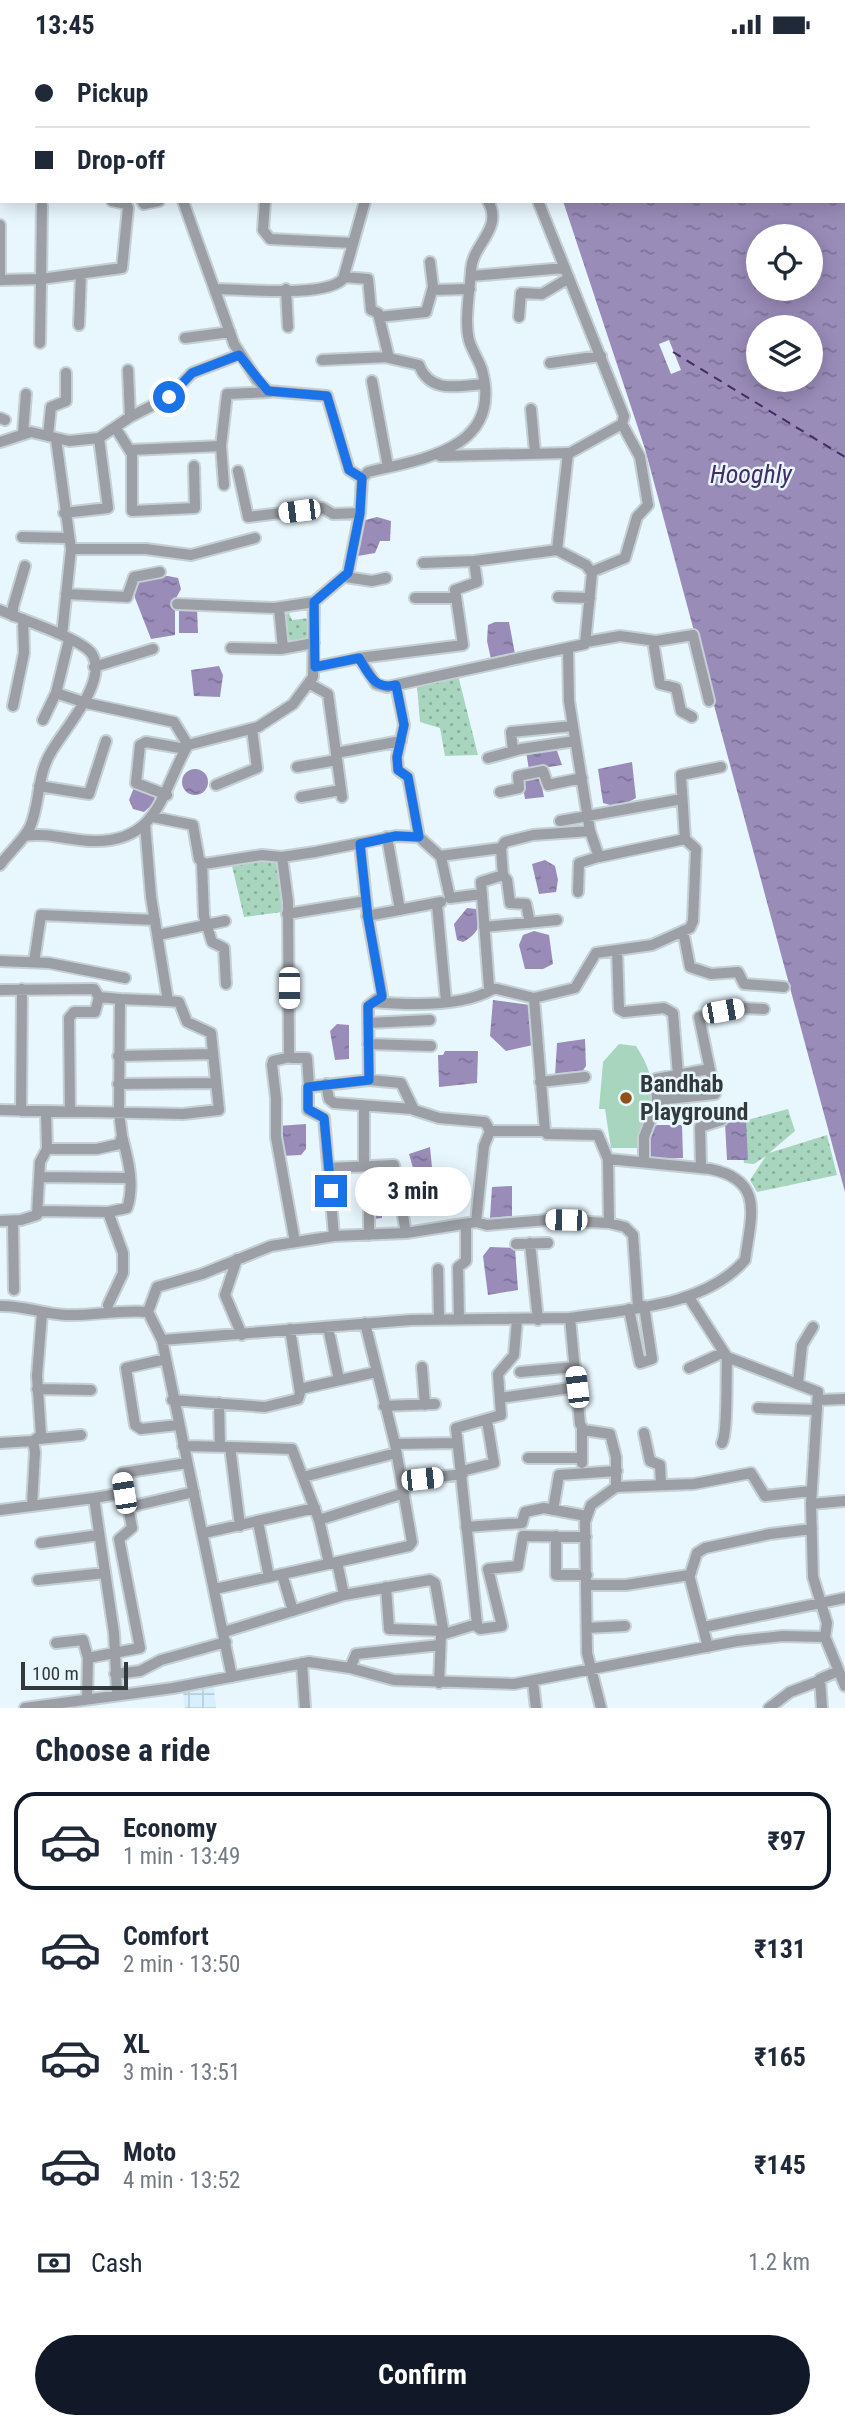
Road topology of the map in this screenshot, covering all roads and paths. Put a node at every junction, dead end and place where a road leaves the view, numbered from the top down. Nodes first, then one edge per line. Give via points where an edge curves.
1 (119, 203) edge
2 (184, 203) edge
3 (265, 203) edge
4 (364, 203) edge
5 (489, 203) edge
6 (539, 203) edge
7 (42, 207) dead end
8 (0, 225) edge
9 (352, 243) junction
10 (430, 262) dead end
11 (567, 273) junction
12 (81, 274) junction
13 (471, 276) junction
14 (344, 277) junction
15 (0, 278) edge
16 (41, 279) junction
17 (215, 289) junction
18 (286, 289) junction
19 (470, 289) junction
20 (432, 290) junction
21 (379, 317) junction
22 (519, 317) dead end
23 (79, 325) dead end
24 (288, 327) dead end
25 (230, 332) junction
26 (185, 338) dead end
27 (40, 343) dead end
28 (239, 355) junction
29 (601, 356) junction
30 (389, 357) junction
31 (322, 360) dead end
32 (550, 363) dead end
33 (128, 370) dead end
34 (66, 373) dead end
35 (372, 381) dead end
36 (484, 384) junction
37 (270, 392) junction
38 (26, 394) dead end
39 (531, 409) dead end
40 (130, 417) junction
41 (622, 424) junction
42 (116, 427) junction
43 (23, 433) junction
44 (52, 437) junction
45 (99, 437) junction
46 (0, 442) edge
47 (221, 446) junction
48 (130, 450) junction
49 (535, 453) junction
50 (568, 454) junction
51 (438, 456) junction
52 (194, 466) dead end
53 (388, 467) junction
54 (238, 471) dead end
55 (362, 478) junction
56 (224, 485) dead end
57 (64, 513) junction
58 (360, 513) junction
59 (22, 537) dead end
60 (255, 538) dead end
61 (69, 544) junction
62 (557, 550) junction
63 (474, 561) junction
64 (423, 563) dead end
65 (25, 566) dead end
66 (160, 572) dead end
67 (591, 572) junction
68 (346, 577) junction
69 (386, 577) dead end
70 (66, 594) junction
71 (558, 597) dead end
72 (590, 598) junction
73 (415, 599) dead end
74 (456, 599) junction
75 (314, 602) junction
76 (177, 604) dead end
77 (279, 608) junction
78 (0, 610) edge
79 (18, 618) junction
80 (65, 637) junction
81 (653, 641) junction
82 (586, 642) junction
83 (314, 643) junction
84 (231, 648) dead end
85 (283, 648) junction
86 (153, 649) dead end
87 (568, 649) junction
88 (359, 658) junction
89 (94, 667) junction
90 (315, 667) junction
91 (310, 684) junction
92 (396, 685) junction
93 (56, 693) junction
94 (709, 701) dead end
95 (86, 703) junction
96 (13, 706) dead end
97 (692, 717) dead end
98 (43, 720) dead end
99 (573, 726) junction
100 (252, 729) junction
101 (106, 741) dead end
102 (401, 741) junction
103 (575, 741) junction
104 (187, 747) junction
105 (513, 751) junction
106 (336, 756) junction
107 (488, 758) dead end
108 (298, 767) dead end
109 (721, 767) dead end
110 (582, 778) junction
111 (216, 785) dead end
112 (39, 786) junction
113 (500, 792) dead end
114 (167, 795) junction
115 (301, 797) dead end
116 (682, 799) junction
117 (589, 814) junction
118 (149, 820) junction
119 (560, 821) dead end
120 (590, 831) junction
121 (24, 836) junction
122 (387, 837) junction
123 (419, 837) junction
124 (685, 839) junction
125 (360, 844) junction
126 (500, 848) junction
127 (440, 856) junction
128 (282, 857) junction
129 (598, 857) junction
130 (202, 864) junction
131 (0, 865) edge
132 (503, 875) junction
133 (578, 892) dead end
134 (481, 894) junction
135 (450, 898) junction
136 (366, 901) junction
137 (437, 904) junction
138 (400, 911) junction
139 (287, 914) junction
140 (367, 916) junction
141 (155, 920) junction
142 (557, 920) dead end
143 (225, 921) dead end
144 (530, 923) junction
145 (206, 925) junction
146 (484, 927) junction
147 (683, 931) junction
148 (158, 935) junction
149 (617, 950) junction
150 (0, 961) edge
151 (34, 962) junction
152 (125, 978) dead end
153 (226, 984) dead end
154 (784, 987) dead end
155 (22, 989) junction
156 (493, 989) junction
157 (0, 990) edge
158 (99, 997) junction
159 (534, 998) junction
160 (120, 999) junction
161 (168, 1001) junction
162 (446, 1001) junction
163 (374, 1002) junction
164 (764, 1009) dead end
165 (429, 1020) dead end
166 (368, 1023) junction
167 (368, 1044) junction
168 (431, 1047) dead end
169 (213, 1053) junction
170 (118, 1056) junction
171 (290, 1057) junction
172 (709, 1069) junction
173 (678, 1075) junction
174 (585, 1077) dead end
175 (369, 1080) junction
176 (540, 1082) junction
177 (216, 1083) junction
178 (118, 1084) junction
179 (326, 1084) junction
180 (309, 1086) junction
181 (657, 1101) junction
182 (364, 1106) junction
183 (412, 1109) junction
184 (0, 1110) edge
185 (21, 1111) junction
186 (70, 1111) junction
187 (46, 1112) junction
188 (119, 1113) junction
189 (722, 1120) dead end
190 (490, 1131) junction
191 (545, 1131) junction
192 (122, 1136) junction
193 (47, 1149) junction
194 (608, 1159) junction
195 (643, 1161) junction
196 (364, 1166) junction
197 (701, 1167) junction
198 (329, 1168) junction
199 (39, 1177) junction
200 (130, 1178) junction
201 (369, 1195) dead end
202 (37, 1211) junction
203 (108, 1212) junction
204 (0, 1221) edge
205 (13, 1221) junction
206 (471, 1223) junction
207 (609, 1223) junction
208 (406, 1233) junction
209 (369, 1235) junction
210 (334, 1236) junction
211 (295, 1241) junction
212 (530, 1243) junction
213 (548, 1243) dead end
214 (516, 1244) dead end
215 (237, 1259) junction
216 (438, 1269) dead end
217 (14, 1290) dead end
218 (688, 1296) junction
219 (108, 1305) dead end
220 (0, 1306) edge
221 (637, 1307) junction
222 (148, 1312) junction
223 (42, 1313) junction
224 (570, 1318) junction
225 (439, 1319) junction
226 (459, 1319) junction
227 (517, 1320) junction
228 (538, 1320) junction
229 (365, 1323) junction
230 (328, 1327) junction
231 (813, 1327) dead end
232 (290, 1329) junction
233 (243, 1335) junction
234 (162, 1340) junction
235 (725, 1355) junction
236 (166, 1359) junction
237 (422, 1367) dead end
238 (575, 1367) junction
239 (689, 1368) dead end
240 (376, 1372) junction
241 (520, 1372) dead end
242 (339, 1380) junction
243 (799, 1383) junction
244 (577, 1387) junction
245 (37, 1389) junction
246 (300, 1389) junction
247 (91, 1390) dead end
248 (500, 1398) junction
249 (845, 1399) edge
250 (172, 1400) junction
251 (219, 1403) junction
252 (818, 1405) junction
253 (384, 1406) junction
254 (758, 1408) dead end
255 (487, 1421) junction
256 (178, 1425) junction
257 (582, 1428) junction
258 (644, 1433) dead end
259 (81, 1435) dead end
260 (36, 1440) junction
261 (0, 1443) edge
262 (457, 1443) junction
263 (722, 1443) dead end
264 (183, 1446) junction
265 (225, 1447) junction
266 (395, 1448) junction
267 (528, 1458) dead end
268 (582, 1458) junction
269 (187, 1463) junction
270 (617, 1471) junction
271 (463, 1472) junction
272 (581, 1473) junction
273 (303, 1477) junction
274 (402, 1481) junction
275 (661, 1484) junction
276 (616, 1487) junction
277 (811, 1491) junction
278 (124, 1493) junction
279 (194, 1493) junction
280 (404, 1493) junction
281 (94, 1498) junction
282 (845, 1501) edge
283 (811, 1504) junction
284 (32, 1505) junction
285 (129, 1507) junction
286 (315, 1508) junction
287 (0, 1510) edge
288 (553, 1510) junction
289 (586, 1516) junction
290 (319, 1520) junction
291 (258, 1522) junction
292 (240, 1526) junction
293 (466, 1527) junction
294 (812, 1529) junction
295 (204, 1533) junction
296 (120, 1536) junction
297 (556, 1536) junction
298 (99, 1537) junction
299 (586, 1537) junction
300 (41, 1543) dead end
301 (333, 1563) junction
302 (105, 1573) junction
303 (282, 1574) junction
304 (690, 1575) junction
305 (269, 1577) junction
306 (38, 1580) dead end
307 (587, 1580) junction
308 (386, 1587) junction
309 (215, 1589) junction
310 (344, 1595) junction
311 (845, 1598) edge
312 (821, 1602) junction
313 (293, 1611) junction
314 (476, 1626) junction
315 (625, 1626) dead end
316 (704, 1627) junction
317 (587, 1628) junction
318 (225, 1637) junction
319 (442, 1637) junction
320 (825, 1637) junction
321 (56, 1643) dead end
322 (708, 1647) junction
323 (115, 1654) junction
324 (88, 1658) junction
325 (302, 1663) junction
326 (350, 1668) junction
327 (589, 1668) junction
328 (838, 1671) junction
329 (115, 1674) junction
330 (232, 1677) junction
331 (819, 1681) junction
332 (533, 1682) junction
333 (439, 1683) junction
334 (845, 1686) edge
335 (117, 1693) junction
336 (87, 1699) junction
337 (25, 1708) edge
338 (305, 1708) edge
339 (537, 1708) edge
340 (601, 1708) edge
341 (769, 1708) edge
342 (822, 1708) edge

1 - 12 street via 128,208 122,268
2 - 17 street
3 - 9 street via 263,230 270,239
4 - 9 street
5 - 13 street via 491,230 474,257
6 - 11 street
7 - 16 street
8 - 15 street
9 - 14 street
10 - 20 street
11 - 13 street
11 - 22 street via 540,295 521,293
11 - 29 street
12 - 16 street
12 - 23 street
13 - 19 street
14 - 18 street via 326,288
14 - 21 street via 368,279 371,310
15 - 16 street
16 - 27 street
17 - 18 street
17 - 25 street
18 - 24 street
19 - 20 street
19 - 36 street via 469,340
20 - 21 street via 425,313
21 - 30 street
25 - 26 street
25 - 28 street
28 - 37 street
28 - 40 street via 192,373 169,397
29 - 32 street
29 - 41 street via 624,416
30 - 31 street
30 - 36 street via 419,364 424,377 436,386
33 - 40 street
34 - 44 street via 66,401 51,407
35 - 53 street
36 - 51 street via 483,410 475,428
37 - 47 street via 227,394
37 - 55 street via 327,396 349,470
38 - 43 street
39 - 49 street
40 - 42 street
41 - 50 street
41 - 67 street via 640,457 648,505 637,517 625,558
42 - 45 street
42 - 48 street
43 - 44 street
43 - 46 street
44 - 45 street via 69,441
44 - 57 street
45 - 57 street via 108,508
47 - 48 street
47 - 56 street
48 - 52 street via 132,511 196,507
49 - 50 street
49 - 51 street
50 - 62 street
51 - 53 street
53 - 55 street
54 - 58 street via 248,517 323,508 333,514
55 - 58 street
57 - 61 street
58 - 68 street
59 - 61 street
60 - 61 street via 191,555
61 - 70 street
62 - 63 street
62 - 67 street
63 - 64 street
63 - 74 street via 477,582 456,588
65 - 79 street via 13,607
66 - 70 street via 134,577 126,597
67 - 72 street
68 - 69 street via 372,581
68 - 75 street
70 - 80 street
71 - 72 street
72 - 82 street
73 - 74 street
74 - 88 street via 463,645
75 - 77 street
75 - 83 street
76 - 77 street
77 - 85 street
78 - 79 street
79 - 80 street
79 - 96 street via 24,653
80 - 89 street via 90,652
80 - 93 street
81 - 82 street via 621,636
81 - 94 street via 694,636
81 - 97 street via 660,684 676,688 681,712
82 - 87 street
83 - 85 street
83 - 90 street
84 - 85 street
86 - 89 street
87 - 92 street
87 - 99 street
88 - 90 street
88 - 92 street via 376,684
89 - 95 street
90 - 91 street
91 - 100 street via 278,717
91 - 106 street via 328,694
92 - 102 street via 404,725
93 - 95 street
93 - 98 street
95 - 104 street via 174,722
95 - 112 street via 49,755
99 - 103 street
99 - 105 street via 511,732
100 - 104 street
100 - 111 street via 257,768
101 - 112 street via 90,793
102 - 106 street
102 - 123 street via 398,770 408,777
103 - 105 street
103 - 110 street
104 - 114 street
104 - 114 street via 140,745 136,783
105 - 107 street
106 - 108 street
106 - 115 street via 341,794
109 - 116 street via 681,774
110 - 113 street via 548,785 540,771 518,776 520,788
110 - 117 street
112 - 121 street
114 - 118 street
116 - 117 street
116 - 124 street
117 - 119 street
117 - 120 street
118 - 121 street via 116,838 96,841 50,834
118 - 130 street via 193,825
118 - 141 street
120 - 126 street via 513,838
120 - 129 street
121 - 131 street
122 - 123 street
122 - 125 street
122 - 138 street
123 - 127 street
124 - 129 street
124 - 147 street via 698,853 693,921
125 - 128 street
125 - 136 street
126 - 127 street
126 - 132 street
127 - 135 street
128 - 130 street via 261,855
128 - 139 street
129 - 133 street via 579,863
130 - 145 street
132 - 134 street via 481,881
132 - 144 street via 510,903 526,904
134 - 135 street
134 - 146 street
135 - 137 street
136 - 139 street
136 - 140 street
137 - 138 street
137 - 162 street
138 - 140 street
139 - 171 street
140 - 163 street via 382,996
141 - 148 street
141 - 151 street via 41,915
142 - 144 street
143 - 145 street
144 - 146 street
145 - 148 street
145 - 153 street via 212,942 224,948
146 - 156 street via 489,987
147 - 149 street via 652,945
147 - 154 street via 690,967 711,974 738,972 744,984
148 - 161 street
149 - 159 street via 592,955 575,988
149 - 173 street via 619,1009 664,1008 673,1013
150 - 151 street
151 - 152 street
155 - 157 street
155 - 158 street via 94,989
155 - 185 street
156 - 159 street
156 - 162 street
158 - 160 street
158 - 186 street via 95,1012 74,1012 69,1018
159 - 176 street
160 - 161 street
160 - 170 street
161 - 169 street via 181,1003 188,1023 210,1032
162 - 163 street via 414,1005
163 - 166 street via 368,1006
164 - 172 street via 742,1008 699,1017
165 - 166 street
166 - 167 street
167 - 168 street
167 - 175 street
169 - 170 street
169 - 177 street
170 - 178 street
171 - 180 street via 307,1058
171 - 211 street via 272,1065 276,1137
172 - 173 street
172 - 181 street via 714,1095
173 - 181 street via 656,1079
174 - 176 street
175 - 179 street
175 - 183 street via 401,1084
176 - 191 street
177 - 178 street
177 - 188 street via 216,1113
178 - 188 street
179 - 180 street
179 - 182 street via 334,1103
180 - 198 street via 308,1109 324,1118
181 - 195 street via 644,1137
182 - 183 street
182 - 196 street
183 - 190 street via 439,1118 485,1122
184 - 185 street
185 - 187 street
186 - 187 street
186 - 188 street
187 - 193 street
188 - 192 street
189 - 197 street via 701,1127
190 - 191 street
190 - 206 street
191 - 194 street via 560,1136 598,1135
192 - 193 street via 112,1147
192 - 200 street
193 - 199 street
194 - 195 street
194 - 207 street
195 - 197 street
196 - 198 street
196 - 208 street via 395,1165
197 - 218 street via 725,1172 746,1184 750,1231 744,1262
198 - 210 street
199 - 200 street
199 - 202 street
200 - 203 street via 127,1208
201 - 209 street
202 - 203 street
202 - 205 street via 31,1219
203 - 219 street via 123,1252 123,1273
204 - 205 street
205 - 217 street
206 - 207 street
206 - 208 street
206 - 226 street via 466,1261 458,1267
207 - 221 street via 625,1227 633,1235
208 - 209 street
209 - 210 street
210 - 211 street
211 - 215 street
212 - 213 street
212 - 214 street
212 - 228 street
215 - 222 street via 157,1287
215 - 233 street via 225,1295
216 - 225 street
218 - 221 street
218 - 235 street
220 - 223 street
221 - 224 street
222 - 223 street
222 - 234 street
223 - 245 street
224 - 228 street
224 - 238 street
225 - 226 street
225 - 229 street
226 - 227 street
227 - 228 street
227 - 248 street via 514,1355 498,1374
229 - 230 street
229 - 240 street
230 - 232 street
230 - 242 street
231 - 243 street via 802,1345
232 - 233 street
232 - 246 street
233 - 234 street
234 - 236 street
235 - 239 street
235 - 243 street
235 - 263 street via 727,1431
236 - 250 street
236 - 256 street via 126,1368 135,1425 141,1429
237 - 253 street via 430,1404
238 - 241 street
238 - 244 street
240 - 242 street
240 - 253 street
242 - 246 street
243 - 252 street via 816,1390
244 - 248 street
244 - 257 street
245 - 247 street
245 - 260 street
246 - 251 street via 298,1399 273,1406
248 - 255 street via 501,1415
249 - 252 street
250 - 251 street
250 - 256 street
251 - 265 street
252 - 254 street
252 - 277 street
253 - 266 street
255 - 262 street via 456,1427
255 - 271 street via 494,1462
256 - 264 street
257 - 268 street
257 - 270 street via 610,1434
258 - 275 street via 650,1461 660,1465
259 - 260 street
260 - 261 street
260 - 284 street
262 - 266 street
262 - 271 street
264 - 265 street
264 - 269 street
265 - 273 street via 290,1448
265 - 292 street
266 - 273 street
266 - 274 street
267 - 268 street
268 - 272 street
269 - 278 street via 122,1473
269 - 279 street
270 - 272 street
270 - 276 street
271 - 274 street
271 - 293 street
272 - 288 street via 559,1475
273 - 286 street
274 - 280 street
275 - 276 street
275 - 277 street via 694,1484 752,1473 765,1496
276 - 289 street via 596,1500
277 - 283 street
278 - 281 street
278 - 285 street
279 - 285 street
279 - 295 street
280 - 290 street
280 - 301 street via 411,1545
281 - 284 street
281 - 298 street
282 - 283 street
283 - 294 street
284 - 287 street
285 - 296 street via 132,1528
286 - 290 street
286 - 291 street
288 - 289 street
288 - 293 street via 526,1511 522,1523
289 - 299 street
290 - 301 street
291 - 292 street
291 - 305 street
292 - 295 street
293 - 314 street
294 - 304 street via 705,1548 695,1557
294 - 312 street via 813,1579
295 - 309 street
296 - 298 street
296 - 323 street via 140,1648
297 - 299 street
297 - 307 street via 556,1575
297 - 314 street via 524,1535 518,1566 488,1569 502,1626
298 - 300 street
298 - 302 street
299 - 307 street
301 - 303 street
301 - 310 street
302 - 306 street
302 - 323 street
303 - 305 street
303 - 313 street
304 - 307 street via 626,1585
304 - 316 street
305 - 309 street
307 - 317 street
308 - 310 street
308 - 319 street via 389,1629
308 - 319 street via 434,1581
309 - 318 street
310 - 313 street
311 - 312 street
312 - 316 street
312 - 320 street via 827,1623
313 - 318 street
314 - 319 street
315 - 317 street
316 - 322 street
317 - 327 street
318 - 329 street via 140,1671
318 - 330 street
319 - 326 street via 356,1654
319 - 333 street
320 - 322 street via 760,1638
320 - 328 street
321 - 324 street via 82,1640
322 - 327 street
323 - 324 street
323 - 329 street
324 - 336 street
325 - 326 street
325 - 330 street
325 - 338 street
326 - 333 street via 394,1680
327 - 332 street
327 - 340 street
328 - 331 street
328 - 334 street
329 - 335 street
330 - 335 street
331 - 341 street via 790,1692
331 - 342 street
332 - 333 street
332 - 339 street
335 - 336 street
336 - 337 street

